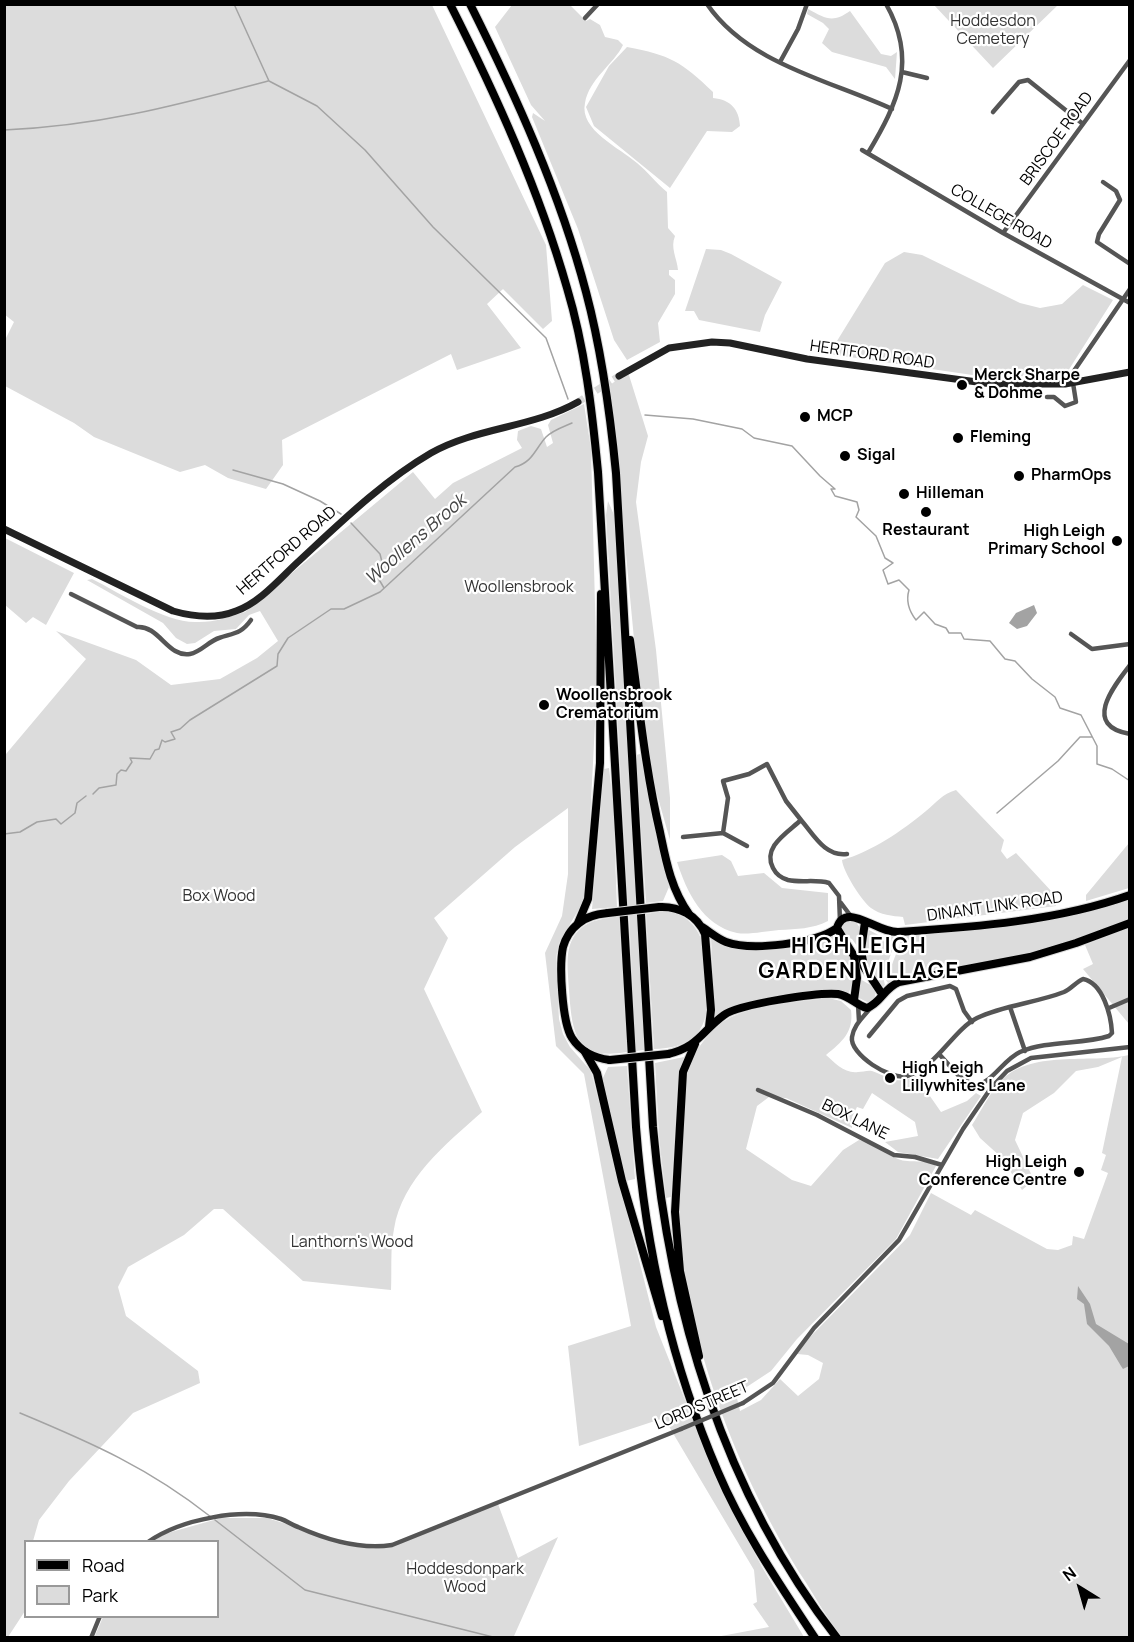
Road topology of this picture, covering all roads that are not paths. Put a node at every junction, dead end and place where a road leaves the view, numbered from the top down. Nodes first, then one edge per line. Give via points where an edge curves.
1 (450, 4) edge
2 (470, 4) edge
3 (598, 4) edge
4 (707, 4) edge
5 (807, 4) edge
6 (886, 4) edge
7 (585, 18) dead end
8 (1130, 60) edge
9 (780, 62) junction
10 (902, 72) junction
11 (927, 78) dead end
12 (892, 109) junction
13 (993, 112) dead end
14 (1083, 124) junction
15 (862, 150) dead end
16 (868, 153) junction
17 (1103, 182) dead end
18 (1003, 233) junction
19 (1130, 264) edge
20 (1130, 290) edge
21 (1123, 299) junction
22 (1130, 303) edge
23 (1130, 372) edge
24 (619, 376) tunnel mouth
25 (1069, 383) junction
26 (1047, 397) dead end
27 (578, 402) tunnel mouth
28 (4, 529) edge
29 (603, 542) junction
30 (622, 585) junction
31 (70, 594) dead end
32 (251, 620) dead end
33 (1071, 634) dead end
34 (1130, 644) edge
35 (1130, 665) edge
36 (1130, 734) edge
37 (801, 820) junction
38 (723, 833) junction
39 (683, 837) dead end
40 (747, 846) dead end
41 (847, 854) dead end
42 (1130, 895) edge
43 (841, 903) junction
44 (689, 914) junction
45 (850, 915) junction
46 (865, 922) junction
47 (578, 923) junction
48 (1130, 923) edge
49 (838, 924) junction
50 (702, 927) junction
51 (882, 994) junction
52 (1130, 999) edge
53 (856, 1002) junction
54 (871, 1007) junction
55 (1010, 1007) junction
56 (1109, 1008) junction
57 (859, 1021) junction
58 (972, 1022) junction
59 (708, 1029) junction
60 (869, 1036) dead end
61 (695, 1044) junction
62 (1130, 1047) edge
63 (1025, 1051) junction
64 (585, 1052) junction
65 (939, 1054) junction
66 (758, 1090) dead end
67 (942, 1165) junction
68 (674, 1349) junction
69 (710, 1402) junction
70 (152, 1540) edge
71 (100, 1618) edge
72 (91, 1638) edge
73 (815, 1638) edge
74 (837, 1638) edge

1 - 29 main road via 539,203 568,289 592,411
2 - 30 main road via 548,178 586,293 611,425
3 - 7 street
4 - 9 street via 734,36
5 - 9 street
6 - 10 street via 900,36
8 - 14 street, BRISCOE ROAD
9 - 12 street
10 - 11 street
10 - 12 street
12 - 16 street
13 - 14 street via 1019,82 1028,80
14 - 18 street, BRISCOE ROAD
15 - 16 street, COLLEGE ROAD
16 - 18 street, COLLEGE ROAD
17 - 19 street via 1116,191 1120,200 1097,242
18 - 21 street, COLLEGE ROAD
20 - 21 street
21 - 22 street, COLLEGE ROAD
21 - 25 street
23 - 25 main road, HERTFORD ROAD
24 - 25 main road, HERTFORD ROAD via 669,348 720,342 963,381 1010,386
25 - 26 street via 1076,402 1065,406 1054,397
27 - 28 main road, HERTFORD ROAD via 542,418 466,438 429,454 352,512 264,593 237,611 220,615 202,617 173,611
29 - 47 main road via 600,763 588,898
29 - 68 main road via 639,1160 648,1233
30 - 44 main road via 656,818 676,896
30 - 69 main road via 658,1184 674,1279
31 - 32 street via 142,626 183,654 198,651 218,638 237,635
33 - 34 street via 1092,649
35 - 36 street via 1104,708 1112,729
37 - 38 street via 767,764 723,781 728,798
37 - 41 street via 826,850
37 - 43 street via 773,845 772,866 787,879 830,883
38 - 39 street
38 - 40 street
42 - 46 main road, DINANT LINK ROAD via 1043,916 949,928 894,932
43 - 45 street
43 - 49 street
44 - 47 main road, bridge via 659,907 608,913
44 - 50 main road
45 - 46 main road, DINANT LINK ROAD
45 - 49 main road
46 - 51 main road via 861,950 864,967
47 - 64 main road via 564,945 564,1008 570,1036
48 - 51 main road via 1030,957 898,982
49 - 50 main road via 820,938 751,946 725,942
49 - 53 main road via 854,956
50 - 59 main road via 708,953
51 - 54 main road
52 - 56 street
53 - 54 main road
53 - 57 street
53 - 59 main road via 839,994 822,994 744,1007 726,1013
54 - 57 street
55 - 56 street via 1065,991 1085,979
55 - 58 street
55 - 63 street
56 - 63 street via 1109,1036
57 - 65 street via 852,1036 853,1045 868,1062 891,1076 908,1076
58 - 60 street via 956,989 950,986 898,1001
58 - 65 street
59 - 61 main road
61 - 64 main road, bridge via 668,1054 610,1060
61 - 69 main road via 683,1072 675,1212 680,1271
62 - 67 street, LORD STREET via 1051,1054 1011,1068 976,1109
63 - 65 street via 1006,1060 988,1080 975,1086 959,1076
64 - 68 main road via 597,1073 637,1235
66 - 67 street, BOX LANE via 894,1155
67 - 70 street, LORD STREET, bridge via 899,1240 814,1328 773,1383 743,1403 392,1545 356,1545 296,1527 283,1519 250,1514 208,1518
68 - 73 main road via 718,1473 780,1585
69 - 74 main road via 765,1524 796,1581
71 - 72 street

